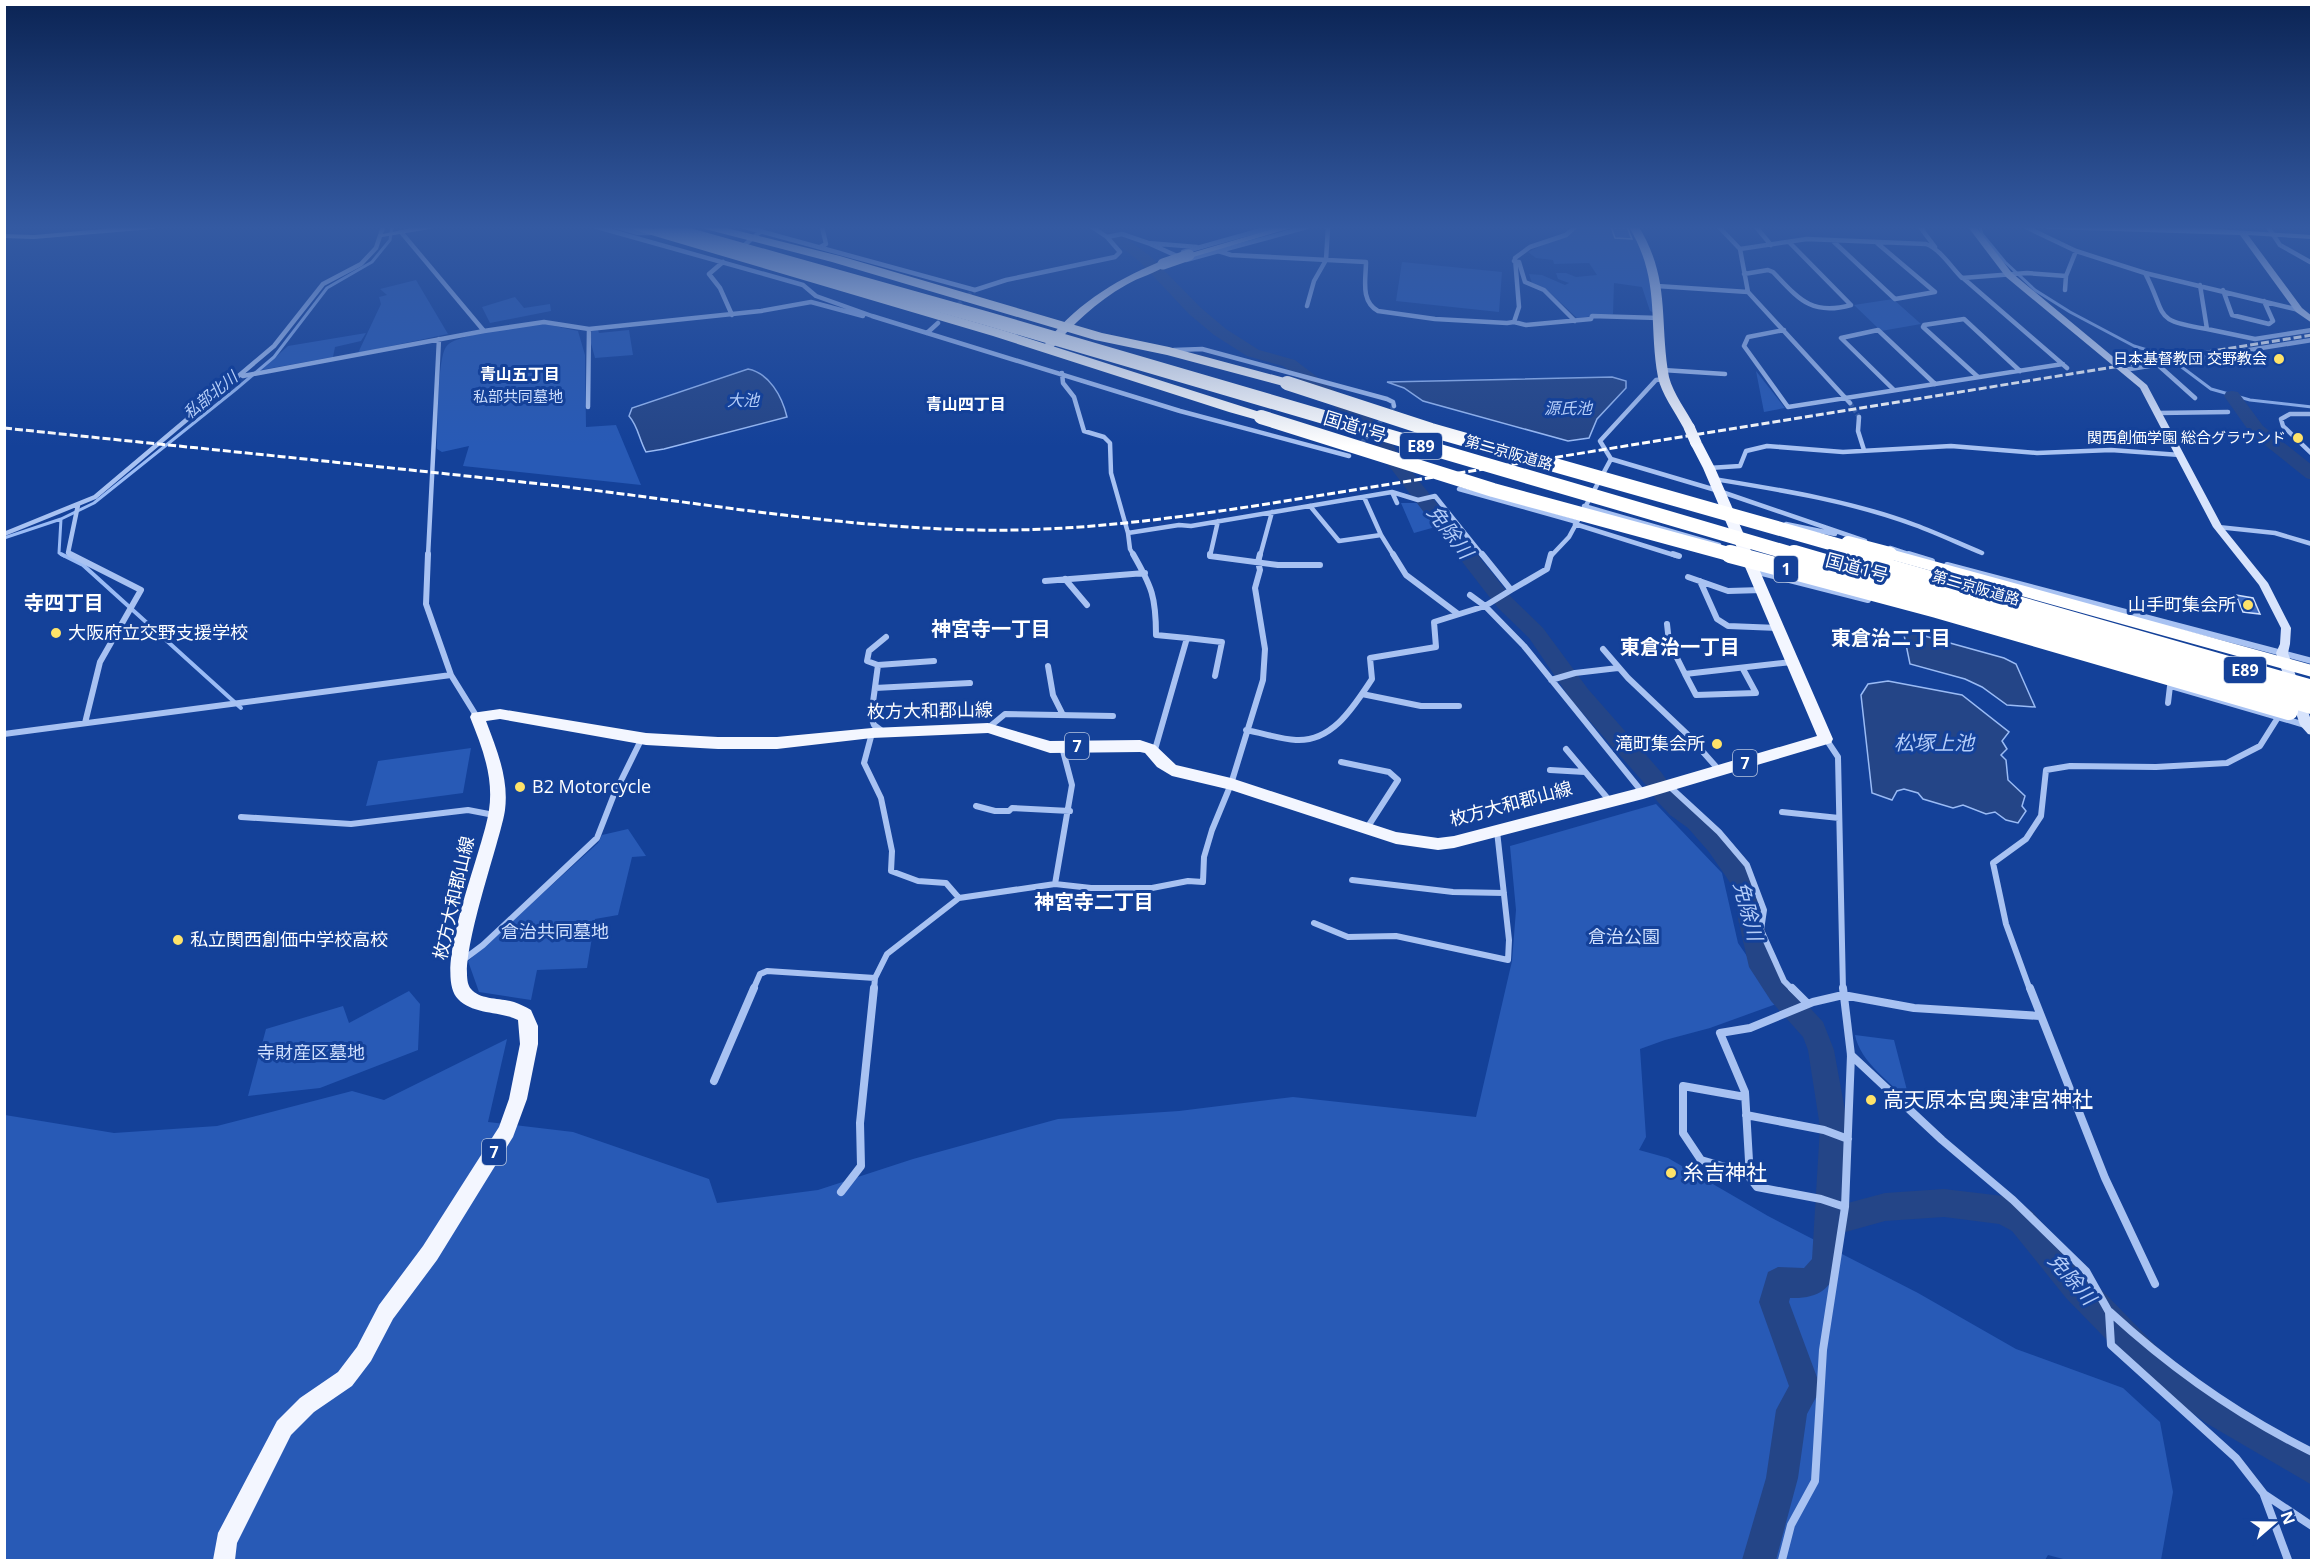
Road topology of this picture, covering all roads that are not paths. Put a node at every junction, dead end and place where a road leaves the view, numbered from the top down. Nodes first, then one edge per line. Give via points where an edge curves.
1 (310, 300) edge
2 (458, 300) edge
3 (727, 300) edge
4 (827, 300) edge
5 (875, 300) edge
6 (918, 300) edge
7 (935, 300) edge
8 (970, 300) edge
9 (1093, 300) edge
10 (1308, 300) edge
11 (1367, 300) edge
12 (1518, 300) edge
13 (1554, 300) edge
14 (1658, 300) edge
15 (1756, 300) edge
16 (1803, 300) edge
17 (1847, 300) edge
18 (1988, 300) edge
19 (2039, 300) edge
20 (2158, 300) edge
21 (2202, 300) edge
22 (2227, 300) edge
23 (2260, 300) edge
24 (2292, 300) edge
25 (2264, 301) junction
26 (1306, 306) dead end
27 (2299, 310) junction
28 (732, 315) junction
29 (872, 316) junction
30 (1659, 318) junction
31 (2310, 319) edge
32 (1575, 321) junction
33 (938, 322) dead end
34 (1514, 322) junction
35 (1065, 326) junction
36 (589, 329) junction
37 (2207, 329) junction
38 (1785, 330) junction
39 (2312, 330) edge
40 (484, 331) junction
41 (927, 333) junction
42 (439, 339) junction
43 (2312, 340) edge
44 (1047, 348) junction
45 (1169, 351) junction
46 (2157, 364) junction
47 (2020, 370) junction
48 (2124, 370) junction
49 (1062, 373) junction
50 (1664, 374) junction
51 (1725, 374) dead end
52 (242, 376) junction
53 (1978, 377) junction
54 (1287, 383) junction
55 (1935, 384) junction
56 (1894, 390) junction
57 (1845, 398) junction
58 (2195, 398) dead end
59 (1850, 403) tunnel mouth
60 (1394, 406) dead end
61 (588, 407) dead end
62 (2228, 412) dead end
63 (2158, 413) junction
64 (2312, 414) edge
65 (1261, 417) junction
66 (1859, 417) tunnel mouth
67 (1864, 450) junction
68 (2180, 454) junction
69 (2312, 454) edge
70 (1349, 456) dead end
71 (1611, 459) junction
72 (1714, 479) junction
73 (1459, 489) dead end
74 (1392, 492) junction
75 (1364, 497) junction
76 (1397, 503) dead end
77 (1310, 506) junction
78 (1584, 506) junction
79 (77, 509) junction
80 (1272, 512) junction
81 (1756, 518) junction
82 (1218, 521) junction
83 (1576, 523) junction
84 (2218, 527) junction
85 (1128, 533) junction
86 (4, 534) edge
87 (1381, 535) junction
88 (1862, 540) junction
89 (2312, 544) edge
90 (1746, 552) junction
91 (1982, 553) dead end
92 (1679, 556) dead end
93 (1258, 562) junction
94 (1320, 565) dead end
95 (1754, 571) junction
96 (1144, 573) junction
97 (1688, 577) dead end
98 (1065, 579) junction
99 (1045, 580) dead end
100 (1700, 581) junction
101 (1511, 590) junction
102 (1762, 590) junction
103 (1470, 595) dead end
104 (1882, 599) junction
105 (1088, 605) dead end
106 (1485, 606) junction
107 (1458, 614) junction
108 (1930, 615) dead end
109 (1667, 624) dead end
110 (1779, 628) junction
111 (886, 637) dead end
112 (1187, 639) junction
113 (1603, 649) dead end
114 (2284, 659) junction
115 (934, 661) dead end
116 (1793, 662) junction
117 (2312, 662) edge
118 (878, 665) junction
119 (1048, 666) dead end
120 (1617, 668) junction
121 (1743, 669) junction
122 (2312, 671) edge
123 (1685, 674) junction
124 (451, 675) junction
125 (1215, 676) dead end
126 (1551, 680) junction
127 (2312, 681) edge
128 (2159, 682) dead end
129 (970, 683) dead end
130 (2170, 686) junction
131 (874, 688) junction
132 (1362, 694) junction
133 (2168, 703) dead end
134 (1459, 706) dead end
135 (2310, 714) edge
136 (1063, 715) junction
137 (1113, 716) dead end
138 (477, 717) junction
139 (2277, 718) junction
140 (85, 723) junction
141 (988, 728) junction
142 (1246, 730) junction
143 (877, 732) junction
144 (4, 734) edge
145 (642, 738) junction
146 (1826, 739) junction
147 (1062, 747) junction
148 (1566, 750) dead end
149 (1154, 754) junction
150 (1341, 762) dead end
151 (1550, 770) dead end
152 (1720, 771) junction
153 (1585, 772) junction
154 (1231, 783) junction
155 (1658, 789) junction
156 (1609, 800) junction
157 (976, 806) dead end
158 (1070, 811) junction
159 (1782, 812) dead end
160 (496, 815) junction
161 (241, 817) dead end
162 (1839, 818) junction
163 (1367, 828) junction
164 (1497, 831) junction
165 (1352, 880) dead end
166 (1055, 884) junction
167 (1503, 893) junction
168 (959, 898) junction
169 (1314, 923) dead end
170 (459, 963) junction
171 (875, 978) junction
172 (1843, 995) junction
173 (1808, 1004) junction
174 (2040, 1016) junction
175 (1851, 1055) junction
176 (714, 1081) dead end
177 (1745, 1097) junction
178 (1746, 1115) junction
179 (1846, 1138) junction
180 (1750, 1174) junction
181 (841, 1192) dead end
182 (1843, 1209) junction
183 (2156, 1284) dead end
184 (2109, 1312) junction
185 (2312, 1452) edge
186 (2264, 1494) junction
187 (2312, 1526) edge
188 (224, 1560) edge
189 (1782, 1560) edge
190 (2288, 1560) edge

1 - 52 street via 273,346
2 - 40 street
3 - 28 street
4 - 29 street
5 - 44 highway, 国道1号 / 1
6 - 135 highway, 第二京阪道路 / E89, bridge
7 - 135 highway, 第二京阪道路 / E89, bridge
8 - 35 highway, 国道1号 / 1
9 - 35 main road, bridge
10 - 26 street
11 - 34 street via 1371,309 1413,317
12 - 34 street
13 - 32 street
14 - 30 main road
15 - 38 street
16 - 17 street via 1812,309 1821,310 1851,304
18 - 47 street via 2065,366
19 - 48 street
20 - 37 street via 2171,322
21 - 37 street
22 - 25 street via 2232,315 2270,324 2273,321
23 - 25 street
24 - 27 street
25 - 27 street
27 - 31 street
28 - 29 street via 812,302
28 - 36 street
29 - 41 street
30 - 32 street via 1592,316
30 - 50 main road
32 - 34 street via 1526,326
33 - 41 street
35 - 44 main road
35 - 45 highway, 国道1号 / 1
36 - 40 street via 544,322
36 - 61 street
37 - 39 street via 2255,339
38 - 57 street
38 - 57 street via 1748,337 1744,346 1788,407
40 - 42 street
41 - 49 street
42 - 52 street
42 - 124 street via 426,604
43 - 46 street
44 - 65 highway, 国道1号 / 1
45 - 54 highway, 国道1号 / 1
45 - 60 street via 1202,349 1256,362 1386,399
46 - 48 street
46 - 58 street
47 - 53 street
47 - 53 street via 1964,319 1924,325
48 - 63 street via 2144,387
49 - 70 street via 1180,411
49 - 85 street via 1084,431 1110,443 1111,473
50 - 51 street
50 - 71 street via 1600,441
50 - 72 main road, bridge
52 - 79 street
53 - 55 street
54 - 81 highway, 国道1号 / 1, bridge
54 - 127 highway, bridge via 1431,430
55 - 56 street
55 - 56 street via 1878,330 1841,338
56 - 57 street
57 - 59 street
62 - 63 street
63 - 68 street
64 - 69 street via 2290,414 2281,419 2283,426
65 - 104 highway, 国道1号 / 1, bridge via 1372,453
65 - 135 highway, bridge via 2060,638
66 - 67 street via 1858,431
67 - 68 street via 1951,446 2037,453 2111,450
67 - 72 street via 1767,446 1746,451 1740,466
68 - 84 street
71 - 72 street
71 - 78 street
72 - 88 street
72 - 90 main road
72 - 91 street via 1846,505 1913,524
73 - 83 street
74 - 75 street
74 - 76 street
74 - 101 street via 1421,499 1434,496
75 - 77 street
75 - 87 street
77 - 80 street
77 - 87 street via 1338,541
78 - 83 street
78 - 90 street
79 - 86 street
79 - 140 street via 68,553 141,590 100,662
80 - 82 street
80 - 93 street
81 - 88 street
81 - 114 highway, 国道1号 / 1, bridge
82 - 85 street
82 - 93 street via 1210,556
83 - 92 street
83 - 101 street via 1569,537 1551,554 1547,570
84 - 89 street via 2276,533
84 - 114 street via 2263,582 2286,628
85 - 96 street via 1130,549
87 - 107 street via 1406,575
88 - 114 street
90 - 95 main road
93 - 94 street via 1300,568
93 - 142 street via 1255,588 1265,649 1263,675
95 - 102 main road
95 - 104 street
96 - 98 street
96 - 112 street via 1156,603 1156,635
97 - 100 street
98 - 99 street
98 - 105 street
100 - 102 street via 1728,591
100 - 110 street via 1717,619 1728,626
101 - 106 street
102 - 110 main road
103 - 106 street
104 - 108 street
104 - 135 highway, 国道1号 / 1, bridge
106 - 107 street
106 - 126 street
107 - 132 street via 1434,622 1436,647 1370,658 1372,679
109 - 123 street via 1669,642
110 - 116 main road
111 - 118 street via 866,657 867,662
112 - 125 street via 1222,642
112 - 149 street
113 - 120 street
114 - 117 street
114 - 122 highway, 国道1号 / 1
114 - 135 street
115 - 118 street
116 - 121 street
116 - 146 main road
118 - 131 street
119 - 136 street via 1053,695
120 - 126 street
120 - 152 street
121 - 123 street
121 - 123 street via 1756,693 1696,695
124 - 138 street
124 - 140 street
126 - 155 street
128 - 130 street
129 - 131 street
130 - 133 street
130 - 139 street
131 - 143 street via 871,717
132 - 134 street via 1421,706
132 - 142 street via 1332,728 1304,740
135 - 139 street
136 - 137 street
136 - 141 street via 1005,714
138 - 145 main road, 枚方大和郡山線 / 7 via 500,714
138 - 160 main road, 枚方大和郡山線 / 7 via 496,763
139 - 174 street via 2260,746 2227,763 2070,766 2046,770 2041,816 2026,839 1992,863 2006,924
140 - 144 street
141 - 143 main road, 枚方大和郡山線 / 7
141 - 147 main road, 枚方大和郡山線 / 7 via 1039,745
142 - 154 street
143 - 145 main road, 枚方大和郡山線 / 7 via 777,743
143 - 168 street via 864,763 882,798 892,851 891,871 918,881 946,883
145 - 170 street via 597,838
146 - 152 main road, 枚方大和郡山線 / 7
146 - 162 street via 1838,757
147 - 149 main road, 枚方大和郡山線 / 7 via 1140,746
147 - 158 street via 1072,785
148 - 153 street
149 - 154 main road, 枚方大和郡山線 / 7 via 1172,770
150 - 163 street via 1389,772 1398,780
151 - 153 street
152 - 155 main road, 枚方大和郡山線 / 7
153 - 156 street
154 - 163 main road, 枚方大和郡山線 / 7
154 - 166 street via 1204,857 1203,882 1152,888
155 - 156 main road, 枚方大和郡山線 / 7
155 - 173 street via 1719,832 1747,865 1764,910 1761,930 1784,981
156 - 164 main road, 枚方大和郡山線 / 7
157 - 158 street via 995,811
158 - 166 street
159 - 162 street
160 - 161 street via 468,810 351,824
160 - 170 main road, 枚方大和郡山線 / 7
162 - 172 street
163 - 164 main road, 枚方大和郡山線 / 7 via 1414,842 1438,844
164 - 167 street
165 - 167 street via 1454,892
166 - 168 street
167 - 169 street via 1508,960 1396,936 1348,937
168 - 171 street via 887,954
170 - 188 main road, 枚方大和郡山線 / 7 via 460,989 467,997 513,1009 525,1015 529,1026 518,1099 507,1131 430,1253 386,1312 364,1354 345,1378 307,1405 284,1428 226,1541
171 - 176 street via 767,971 760,974
171 - 181 street via 860,1123 861,1166
172 - 173 street
172 - 174 street via 1914,1008
172 - 175 street
173 - 177 street via 1750,1028 1720,1033
174 - 183 street via 2105,1178
175 - 179 street
175 - 184 street via 2086,1271
177 - 178 street
177 - 180 street via 1683,1086 1683,1132 1701,1160
178 - 179 street
178 - 180 street
179 - 182 street
180 - 182 street via 1757,1188 1821,1199
182 - 189 street via 1823,1350 1815,1481 1791,1525
184 - 185 street via 2215,1398
184 - 186 street via 2111,1345 2236,1458
186 - 187 street
186 - 190 street

